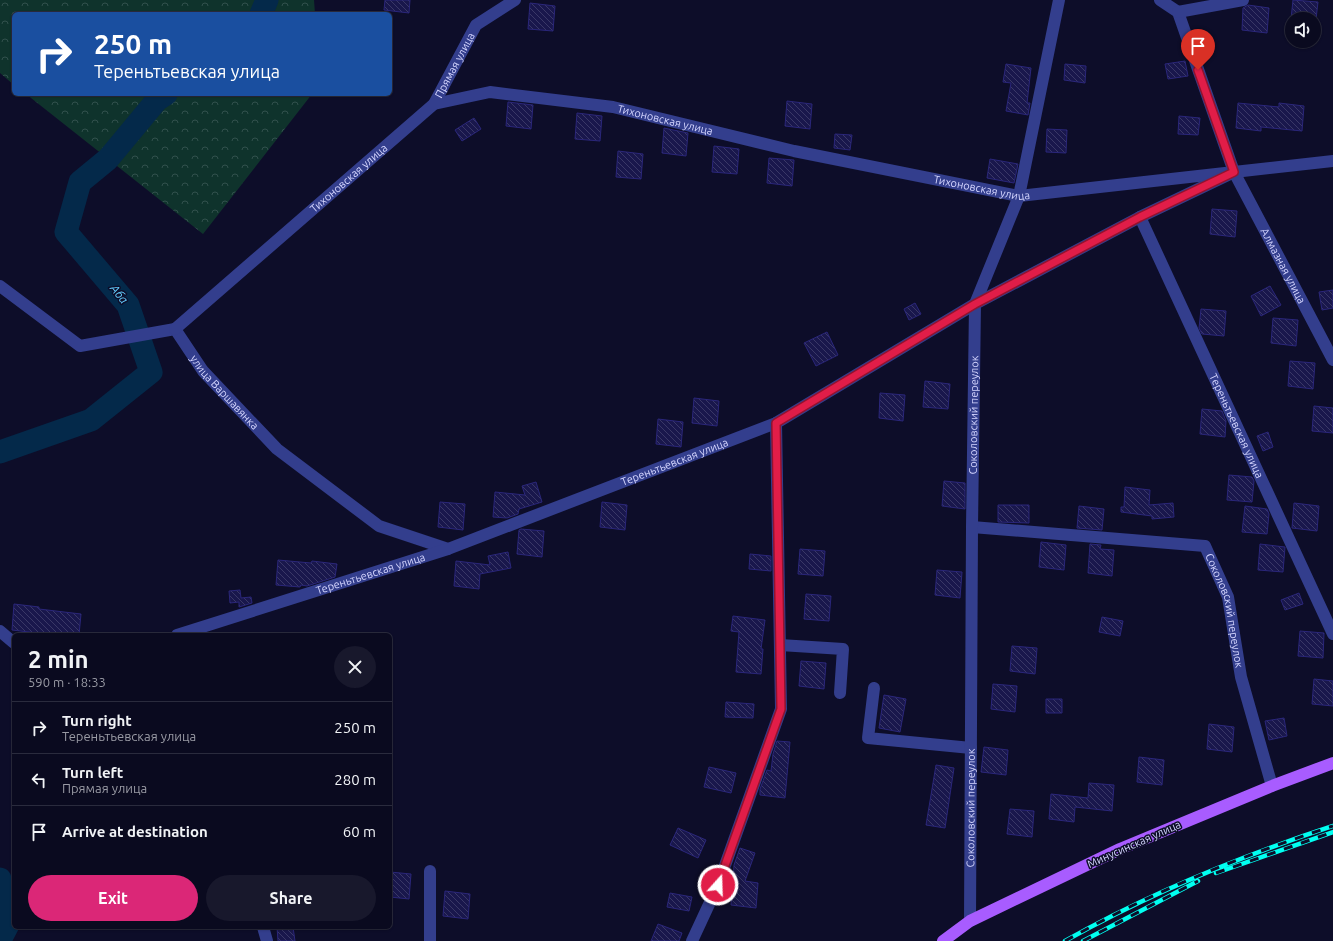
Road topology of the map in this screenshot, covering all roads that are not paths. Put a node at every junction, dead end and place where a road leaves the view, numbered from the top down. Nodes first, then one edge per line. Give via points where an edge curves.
1 (515, 0) edge
2 (1059, 0) edge
3 (1160, 0) edge
4 (1243, 0) edge
5 (1178, 12) junction
6 (434, 104) junction
7 (1333, 161) edge
8 (1234, 172) junction
9 (1019, 196) junction
10 (1140, 217) junction
11 (0, 286) edge
12 (975, 304) junction
13 (175, 329) junction
14 (1333, 360) edge
15 (776, 423) junction
16 (972, 527) junction
17 (448, 549) junction
18 (0, 632) edge
19 (183, 633) edge
20 (1333, 634) edge
21 (12, 641) edge
22 (780, 645) junction
23 (874, 688) dead end
24 (840, 693) dead end
25 (971, 748) junction
26 (1333, 763) edge
27 (1272, 786) junction
28 (430, 871) dead end
29 (970, 922) junction
30 (264, 929) edge
31 (267, 941) edge
32 (430, 941) edge
33 (692, 941) edge
34 (943, 941) edge

1 - 6 street, Прямая улица via 476,25
2 - 9 street
3 - 5 street
4 - 5 street
5 - 8 street
6 - 9 street, Тихоновская улица via 490,92 613,107 794,151
6 - 13 street, Тихоновская улица
7 - 8 street, Тереньтьевская улица
8 - 9 street, Тихоновская улица
8 - 10 street, Тереньтьевская улица
8 - 14 street, Алмазная улица
9 - 12 street
10 - 12 street, Тереньтьевская улица
10 - 20 street, Тереньтьевская улица
11 - 13 street via 80,346
12 - 15 street, Тереньтьевская улица
12 - 16 street, Соколовский переулок
13 - 17 street, улица Варшавянка via 203,371 277,449 379,526
15 - 17 street, Тереньтьевская улица
15 - 22 street
16 - 25 street, Соколовский переулок
16 - 27 street, Соколовский переулок via 1205,546 1228,597 1241,677
17 - 19 street, Тереньтьевская улица
18 - 21 street
22 - 24 street via 843,649
22 - 33 street via 781,709 718,885
23 - 25 street via 868,738
25 - 29 street, Соколовский переулок
26 - 27 main road, Минусинская улица
27 - 29 main road, Минусинская улица via 1120,849
28 - 32 street
29 - 34 main road, Минусинская улица
30 - 31 street

